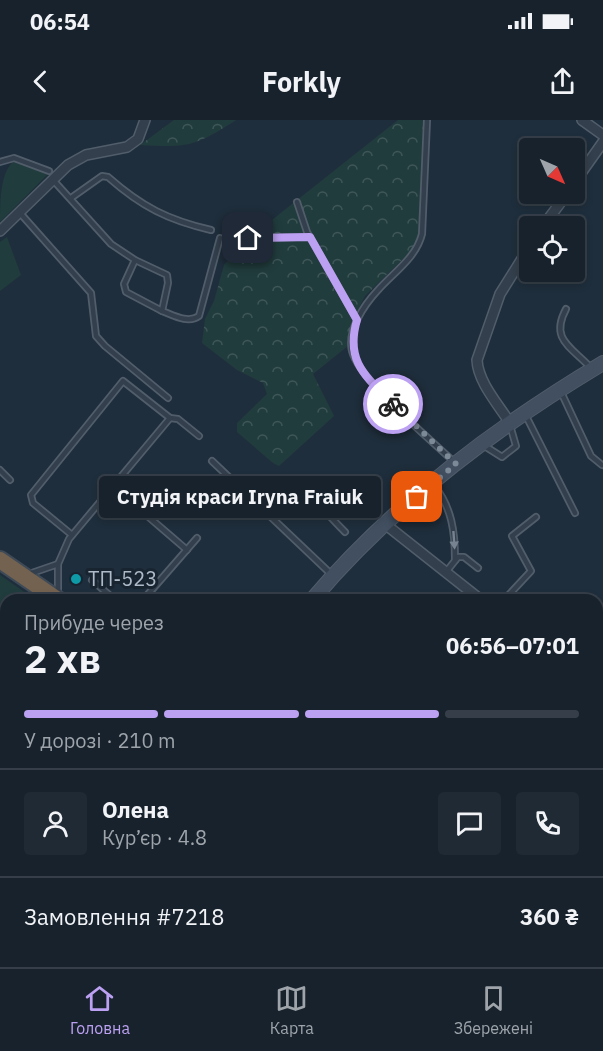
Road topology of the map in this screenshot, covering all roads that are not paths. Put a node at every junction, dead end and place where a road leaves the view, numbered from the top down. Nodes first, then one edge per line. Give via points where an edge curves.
1 (145, 120) edge
2 (427, 120) edge
3 (582, 120) edge
4 (603, 135) edge
5 (603, 142) edge
6 (0, 162) edge
7 (585, 167) edge
8 (49, 171) dead end
9 (54, 181) junction
10 (70, 198) junction
11 (297, 202) dead end
12 (20, 213) junction
13 (212, 230) dead end
14 (0, 231) edge
15 (310, 237) junction
16 (220, 238) dead end
17 (248, 238) dead end
18 (135, 260) junction
19 (519, 264) edge
20 (567, 309) dead end
21 (162, 310) junction
22 (357, 320) junction
23 (598, 366) edge
24 (560, 390) junction
25 (168, 398) dead end
26 (525, 412) junction
27 (170, 418) junction
28 (510, 423) junction
29 (199, 436) dead end
30 (482, 444) junction
31 (212, 461) dead end
32 (456, 464) junction
33 (602, 465) edge
34 (0, 470) edge
35 (10, 480) dead end
36 (432, 483) junction
37 (254, 500) junction
38 (144, 513) dead end
39 (575, 513) dead end
40 (536, 516) dead end
41 (385, 524) junction
42 (345, 532) dead end
43 (72, 535) junction
44 (197, 538) dead end
45 (187, 550) junction
46 (0, 560) edge
47 (455, 560) junction
48 (58, 564) junction
49 (478, 568) dead end
50 (446, 572) junction
51 (22, 575) junction
52 (333, 575) junction
53 (92, 580) dead end
54 (50, 594) edge
55 (58, 594) edge
56 (108, 594) edge
57 (147, 594) edge
58 (317, 594) edge
59 (474, 594) edge
60 (510, 594) edge

1 - 9 street via 138,139 127,147 86,155 68,165
2 - 22 lane via 418,249 369,299
3 - 4 street
5 - 7 street
6 - 8 lane via 14,158
9 - 10 lane
9 - 12 street
10 - 13 lane via 97,179 108,177 159,214
10 - 18 lane via 111,244
11 - 15 lane
12 - 14 street
12 - 25 lane via 91,293 96,336
15 - 17 lane
15 - 22 lane
16 - 21 lane via 199,316 186,319
18 - 21 lane via 167,275
18 - 21 lane via 124,284 126,292
19 - 28 street via 500,294 477,360 482,379
20 - 23 lane via 558,324 559,335
22 - 32 lane via 352,337 355,359 379,390
23 - 24 main road
24 - 26 main road
24 - 33 lane via 591,456
26 - 28 main road
26 - 39 lane
27 - 29 lane via 178,419
27 - 43 lane
27 - 43 lane via 123,381 31,495 33,503
28 - 30 main road
28 - 30 lane via 516,446 502,457
30 - 32 main road
31 - 37 lane
32 - 36 main road
34 - 35 lane
36 - 41 main road
36 -> 47 lane via 449,508
37 - 42 lane via 265,489 288,484 303,491
37 - 52 lane
38 - 45 lane
40 - 60 lane via 512,536 531,571
41 - 50 street
41 - 52 main road
43 - 48 lane
44 - 45 lane
45 - 57 lane
46 - 51 highway
47 - 49 lane via 464,557
47 - 50 lane
48 - 51 lane
48 - 55 lane
50 - 59 street
51 - 54 highway
52 - 58 main road
53 - 56 lane

